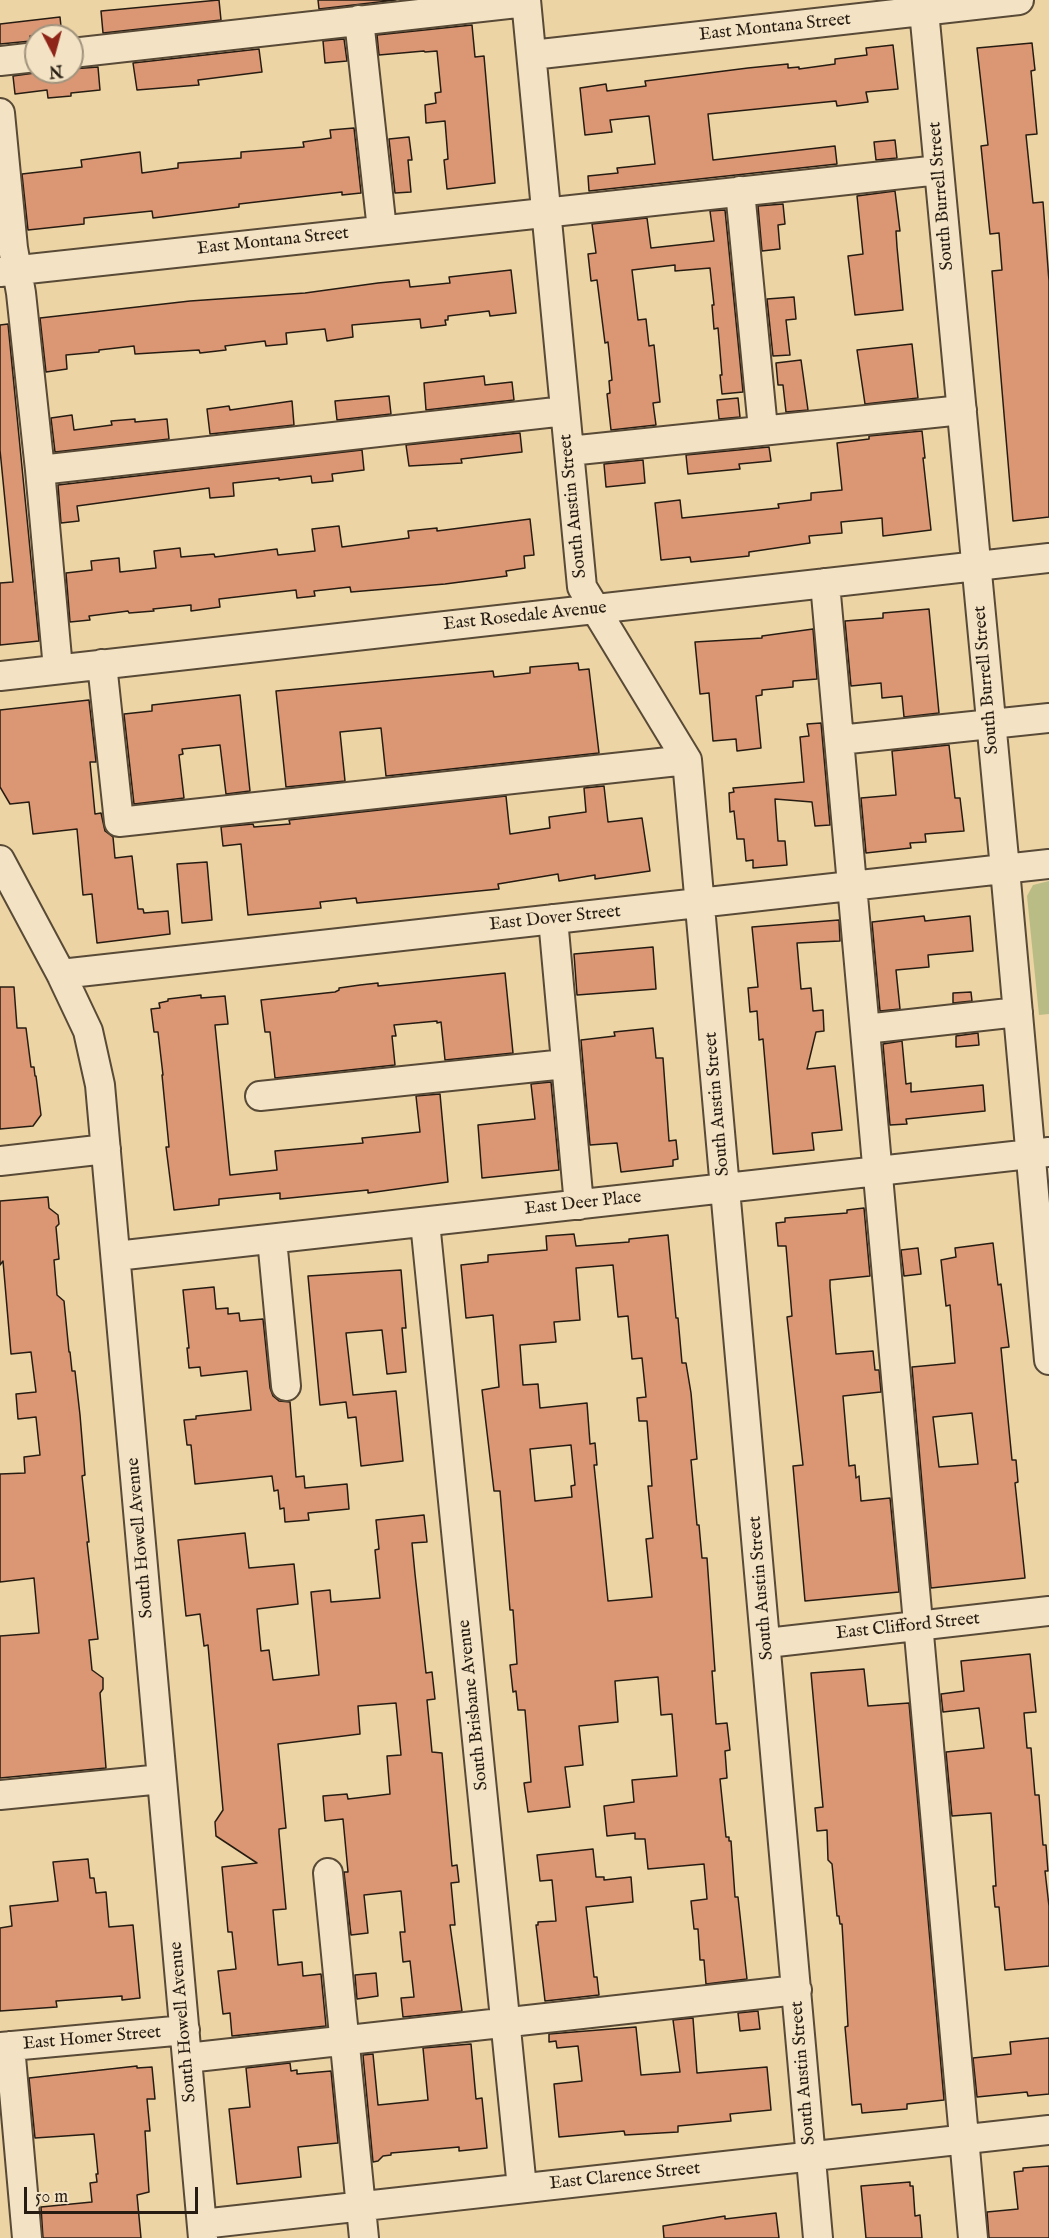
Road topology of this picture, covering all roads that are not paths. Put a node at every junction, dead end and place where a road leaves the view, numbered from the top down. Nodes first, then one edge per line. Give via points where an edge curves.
1 (1018, 0) edge
2 (526, 1) edge
3 (923, 6) edge
4 (359, 20) junction
5 (84, 52) edge
6 (532, 55) junction
7 (24, 58) edge
8 (0, 61) edge
9 (0, 113) edge
10 (939, 170) junction
11 (740, 191) junction
12 (546, 212) junction
13 (382, 230) junction
14 (8, 271) edge
15 (962, 410) junction
16 (565, 411) junction
17 (763, 429) junction
18 (569, 451) junction
19 (40, 470) junction
20 (1049, 558) edge
21 (977, 567) junction
22 (825, 583) junction
23 (595, 609) junction
24 (102, 664) junction
25 (58, 669) junction
26 (0, 676) edge
27 (1049, 718) edge
28 (992, 725) junction
29 (839, 740) junction
30 (687, 760) junction
31 (0, 860) edge
32 (1049, 864) edge
33 (1005, 869) junction
34 (852, 886) junction
35 (700, 903) junction
36 (553, 919) junction
37 (61, 974) junction
38 (1018, 1012) junction
39 (865, 1029) junction
40 (565, 1064) junction
41 (260, 1096) dead end
42 (106, 1149) junction
43 (1040, 1153) edge
44 (0, 1161) edge
45 (878, 1171) junction
46 (726, 1188) junction
47 (579, 1205) junction
48 (425, 1222) junction
49 (273, 1239) junction
50 (116, 1256) junction
51 (1049, 1360) edge
52 (286, 1386) dead end
53 (1049, 1611) edge
54 (919, 1626) junction
55 (767, 1643) junction
56 (162, 1779) junction
57 (0, 1795) edge
58 (328, 1873) dead end
59 (796, 1990) junction
60 (506, 2024) junction
61 (185, 2030) junction
62 (345, 2041) junction
63 (5, 2046) edge
64 (187, 2058) junction
65 (1049, 2130) edge
66 (964, 2139) junction
67 (812, 2156) junction
68 (522, 2188) junction
69 (361, 2206) junction
70 (203, 2231) edge
71 (27, 2238) edge
72 (364, 2238) edge
73 (818, 2238) edge
74 (974, 2238) edge

1 - 3 street, East Montana Street
2 - 4 street
2 - 6 street, South Austin Street
3 - 6 street, East Montana Street
3 - 10 street, South Burrell Street
4 - 5 street
4 - 13 street
6 - 12 street, South Austin Street
7 - 8 street
9 - 14 street
10 - 11 street, East Montana Street
10 - 15 street, South Burrell Street
11 - 12 street, East Montana Street
11 - 17 street
12 - 13 street, East Montana Street
12 - 16 street, South Austin Street
13 - 14 street, East Montana Street
14 - 19 street via 21,293
15 - 17 street
15 - 21 street, South Burrell Street
16 - 18 street, South Austin Street
16 - 19 street
17 - 18 street
18 - 23 street, South Austin Street via 582,587
19 - 25 street
20 - 21 street, East Rosedale Avenue
21 - 22 street, East Rosedale Avenue
21 - 28 street, South Burrell Street
22 - 23 street, East Rosedale Avenue
22 - 29 street
23 - 24 street, East Rosedale Avenue
23 - 30 street, South Austin Street
24 - 25 street, East Rosedale Avenue
24 - 30 street via 119,822
25 - 26 street, East Rosedale Avenue
27 - 28 street
28 - 29 street
28 - 33 street, South Burrell Street
29 - 34 street
30 - 35 street, South Austin Street
31 - 37 street, South Howell Avenue
32 - 33 street, East Dover Street
33 - 34 street, East Dover Street
33 - 38 street, South Burrell Street
34 - 35 street, East Dover Street
34 - 39 street
35 - 36 street, East Dover Street
35 - 46 street, South Austin Street
36 - 37 street, East Dover Street
36 - 40 street
37 - 42 street, South Howell Avenue via 88,1031 100,1084
38 - 39 street
38 - 43 street, South Burrell Street
39 - 45 street
40 - 41 street
40 - 47 street
42 - 44 street
42 - 50 street, South Howell Avenue
43 - 45 street, East Deer Place
43 - 51 street, South Burrell Street
45 - 46 street, East Deer Place
45 - 54 street
46 - 47 street, East Deer Place
46 - 55 street, South Austin Street
47 - 48 street, East Deer Place
48 - 49 street, East Deer Place
48 - 60 street, South Brisbane Avenue
49 - 50 street, East Deer Place
49 - 52 street
50 - 56 street, South Howell Avenue
53 - 54 street, East Clifford Street
54 - 55 street, East Clifford Street
54 - 66 street
55 - 59 street, South Austin Street
56 - 57 street
56 - 61 street, South Howell Avenue
58 - 62 street
59 - 60 street
59 - 67 street, South Austin Street
60 - 62 street
60 - 68 street, South Brisbane Avenue
61 - 63 street, East Homer Street
61 - 64 street, South Howell Avenue
62 - 64 street
62 - 69 street
63 - 71 street
64 - 70 street, South Howell Avenue
65 - 66 street, East Clarence Street
66 - 67 street, East Clarence Street
66 - 74 street
67 - 68 street, East Clarence Street
67 - 73 street, South Austin Street
68 - 69 street, East Clarence Street
69 - 70 street, East Clarence Street
69 - 72 street

